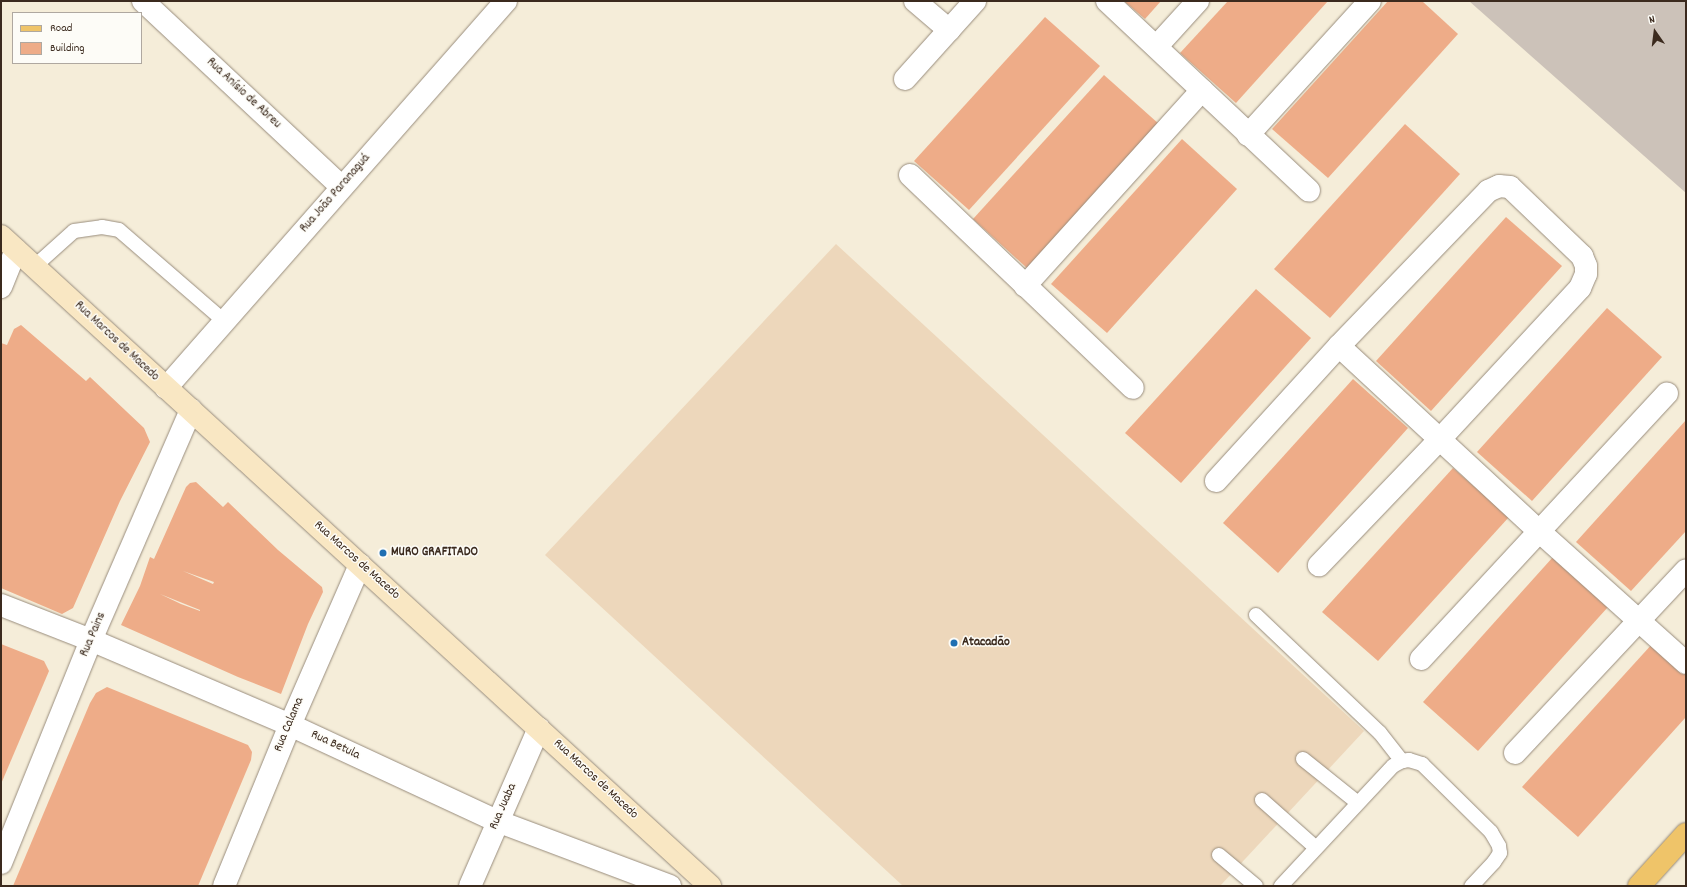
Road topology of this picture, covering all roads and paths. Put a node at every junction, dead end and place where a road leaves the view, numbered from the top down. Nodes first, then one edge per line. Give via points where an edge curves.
1 (144, 1) edge
2 (506, 1) edge
3 (915, 1) edge
4 (975, 1) edge
5 (1107, 1) edge
6 (1198, 1) edge
7 (1370, 1) edge
8 (949, 30) junction
9 (1157, 46) junction
10 (905, 79) dead end
11 (1202, 90) junction
12 (1248, 135) junction
13 (910, 175) dead end
14 (342, 187) junction
15 (1309, 191) dead end
16 (9, 243) edge
17 (35, 266) junction
18 (1025, 286) junction
19 (1, 287) edge
20 (224, 321) junction
21 (1339, 346) junction
22 (166, 388) junction
23 (1133, 388) dead end
24 (1667, 393) dead end
25 (191, 410) junction
26 (1440, 439) junction
27 (1216, 481) dead end
28 (1540, 532) junction
29 (360, 565) junction
30 (1320, 565) dead end
31 (1686, 570) edge
32 (1, 605) edge
33 (1256, 615) dead end
34 (1637, 620) junction
35 (92, 640) junction
36 (1421, 659) dead end
37 (1686, 663) edge
38 (290, 725) junction
39 (539, 728) junction
40 (1516, 752) dead end
41 (1303, 759) dead end
42 (1402, 761) junction
43 (1262, 800) dead end
44 (1358, 803) junction
45 (497, 821) junction
46 (1686, 834) edge
47 (1316, 848) junction
48 (1219, 855) dead end
49 (1, 863) edge
50 (1288, 883) edge
51 (224, 886) edge
52 (470, 886) edge
53 (670, 886) edge
54 (710, 886) edge
55 (1256, 886) edge
56 (1472, 886) edge
57 (1639, 886) edge

1 - 14 street, Rua Anísio de Abreu
2 - 14 street, Rua João Paranaguá
3 - 8 street
4 - 8 street
5 - 9 street
6 - 9 street
7 - 12 street
8 - 10 street
9 - 11 street
11 - 12 street
11 - 18 street
12 - 15 street
13 - 18 street
14 - 20 street, Rua João Paranaguá
16 - 17 main road, Rua Marcos de Macedo
16 - 19 street
17 - 20 lane via 74,231 102,228 118,230
17 - 22 main road, Rua Marcos de Macedo
18 - 23 street
20 - 22 street, Rua João Paranaguá
21 - 26 street
21 - 26 street via 1488,190 1499,186 1510,187 1582,256 1586,274 1580,288
21 - 27 street
22 - 25 main road, Rua Marcos de Macedo
24 - 28 street
25 - 29 main road, Rua Marcos de Macedo
25 - 35 street, Rua Pains
26 - 28 street
26 - 30 street
28 - 34 street
28 - 36 street
29 - 38 street, Rua Calama
29 - 39 main road, Rua Marcos de Macedo
31 - 34 street
32 - 35 street, Rua Betula
33 - 42 lane via 1380,733
34 - 37 street
34 - 40 street
35 - 38 street, Rua Betula
35 - 49 street, Rua Pains
38 - 45 street, Rua Betula
38 - 51 street, Rua Calama
39 - 45 street, Rua Juaba
39 - 54 main road, Rua Marcos de Macedo
41 - 44 lane
42 - 44 lane via 1393,766
42 - 56 lane via 1409,760 1422,764 1491,832 1499,846 1500,853 1494,862
43 - 47 lane
44 - 47 lane
45 - 52 street, Rua Juaba
45 - 53 street, Rua Betula
46 - 57 main road
47 - 50 lane
48 - 55 lane

